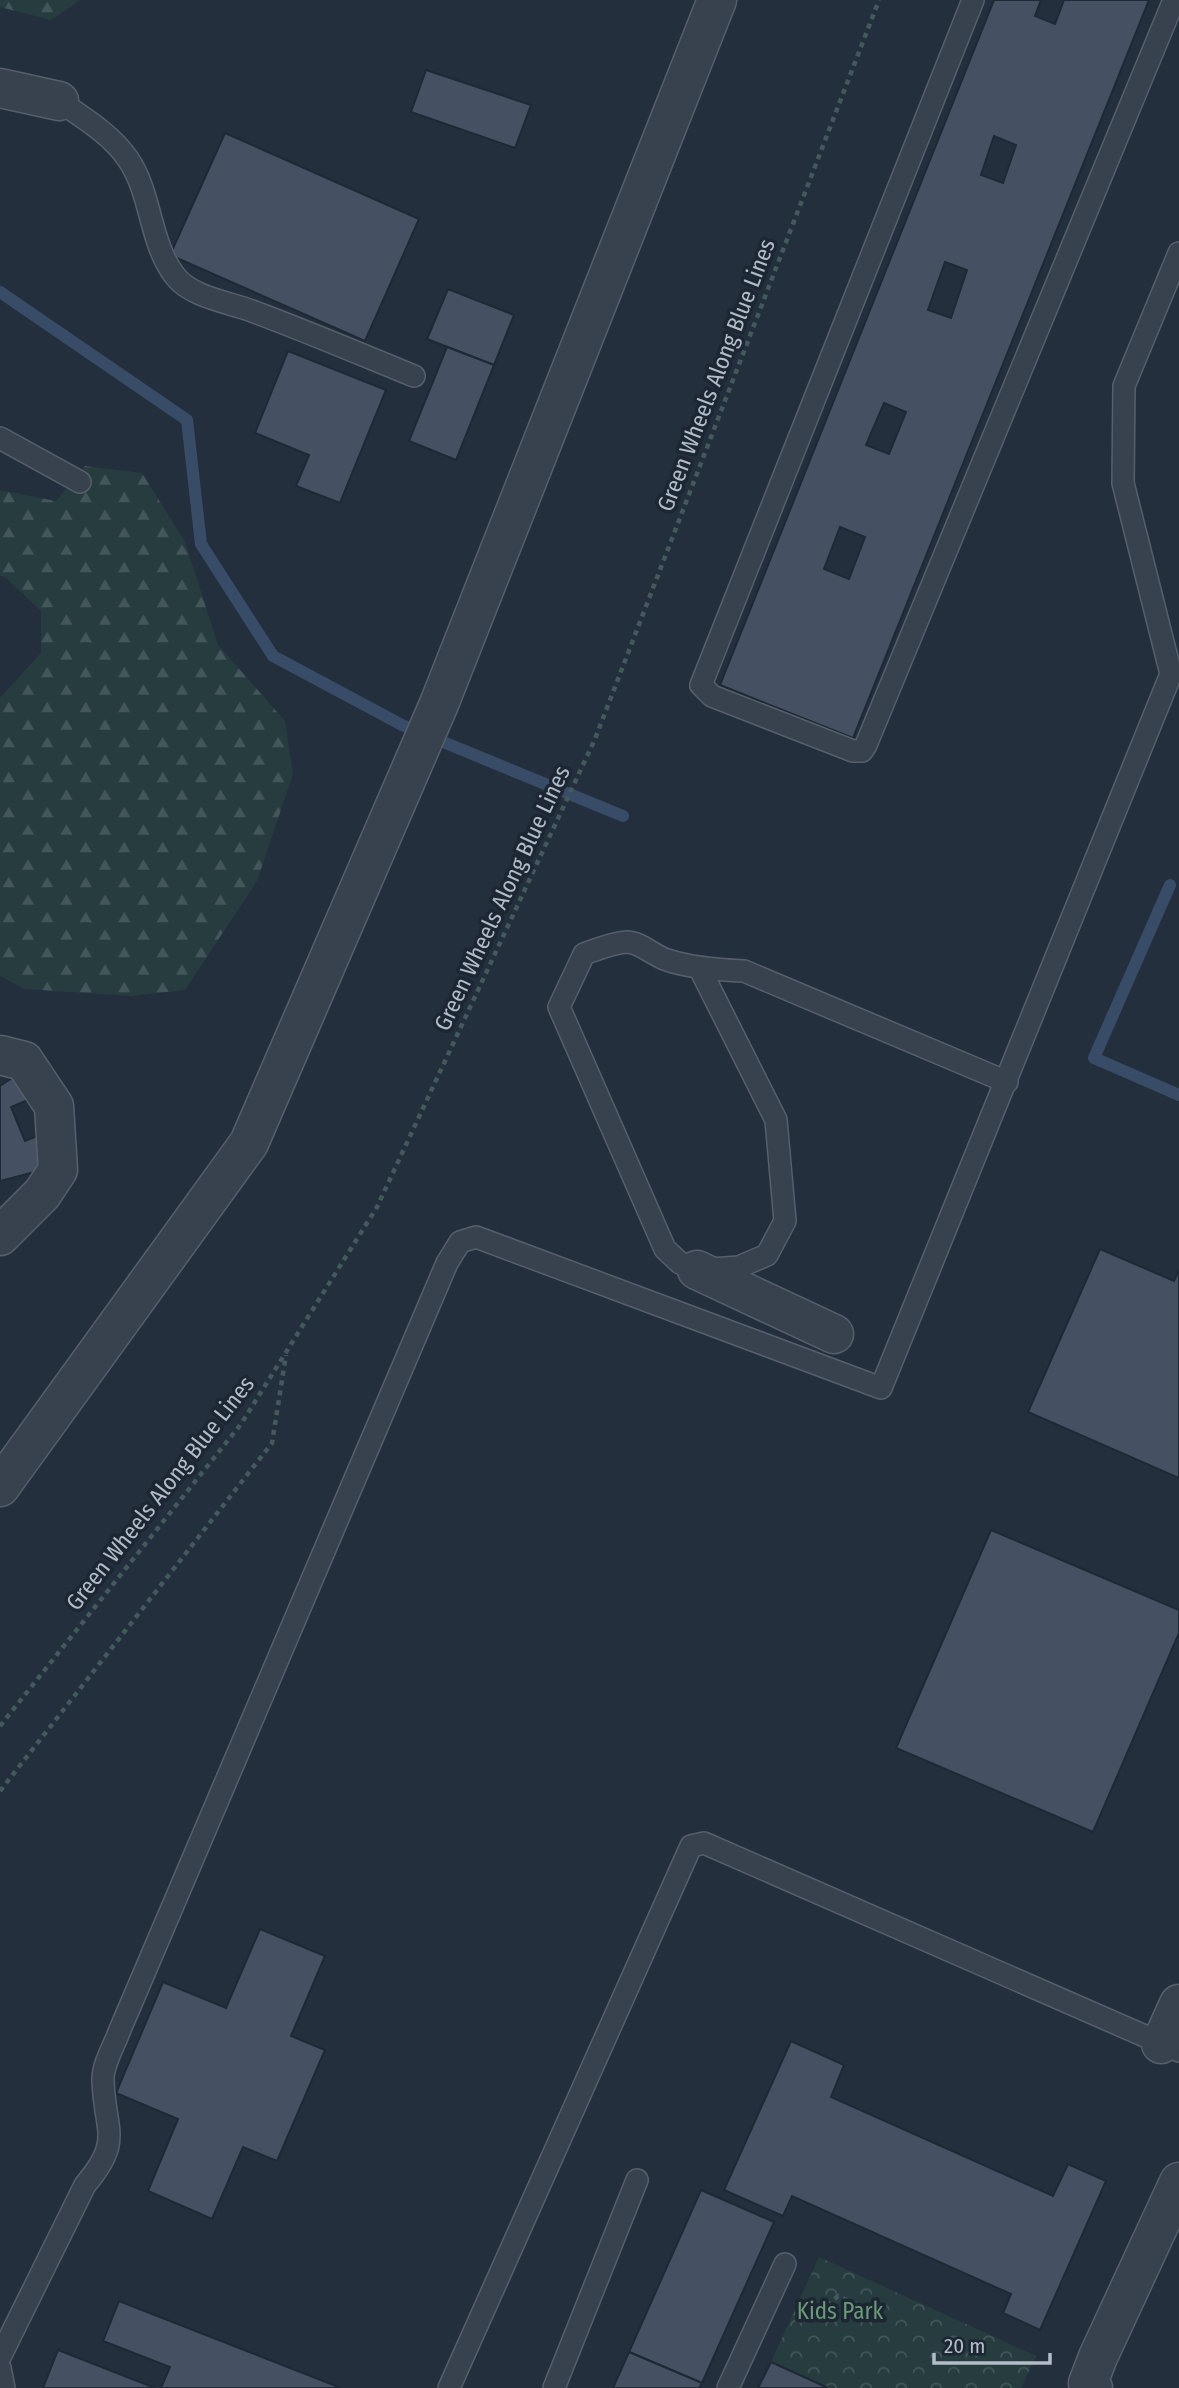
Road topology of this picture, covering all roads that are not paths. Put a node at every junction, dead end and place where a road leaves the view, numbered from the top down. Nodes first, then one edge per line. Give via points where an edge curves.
1 (717, 0) edge
2 (974, 0) edge
3 (1174, 0) edge
4 (0, 88) edge
5 (59, 101) joint
6 (1179, 253) edge
7 (414, 376) dead end
8 (0, 438) edge
9 (80, 482) dead end
10 (699, 967) junction
11 (0, 1055) edge
12 (1007, 1082) junction
13 (0, 1236) edge
14 (697, 1270) junction
15 (834, 1334) dead end
16 (0, 1486) edge
17 (1179, 2004) edge
18 (1170, 2048) edge
19 (638, 2180) dead end
20 (1179, 2182) edge
21 (785, 2264) dead end
22 (0, 2357) edge
23 (0, 2368) edge
24 (1089, 2386) edge
25 (4, 2388) edge
26 (449, 2388) edge
27 (554, 2388) edge
28 (728, 2388) edge

1 - 16 street via 426,735 249,1143
2 - 3 lane via 701,685 712,696 853,751 862,751 866,745
4 - 5 street
5 - 7 lane via 99,130 128,159 161,254 177,279 207,296
6 - 12 lane via 1124,386 1124,483 1171,674
8 - 9 lane
10 - 12 lane via 744,971
10 - 14 lane via 776,1120 785,1221 767,1255 739,1267
10 - 14 lane via 666,960 630,942 606,946 584,954 559,1007 664,1249
11 - 13 street via 24,1061 54,1106 58,1170 42,1194
12 - 22 lane via 881,1388 476,1237 460,1242 447,1263 119,2032 103,2076 111,2141 102,2165 85,2185
14 - 15 street
17 - 18 street
18 - 26 lane via 704,1843 691,1846
19 - 27 lane
20 - 24 street
21 - 28 lane
23 - 25 lane

